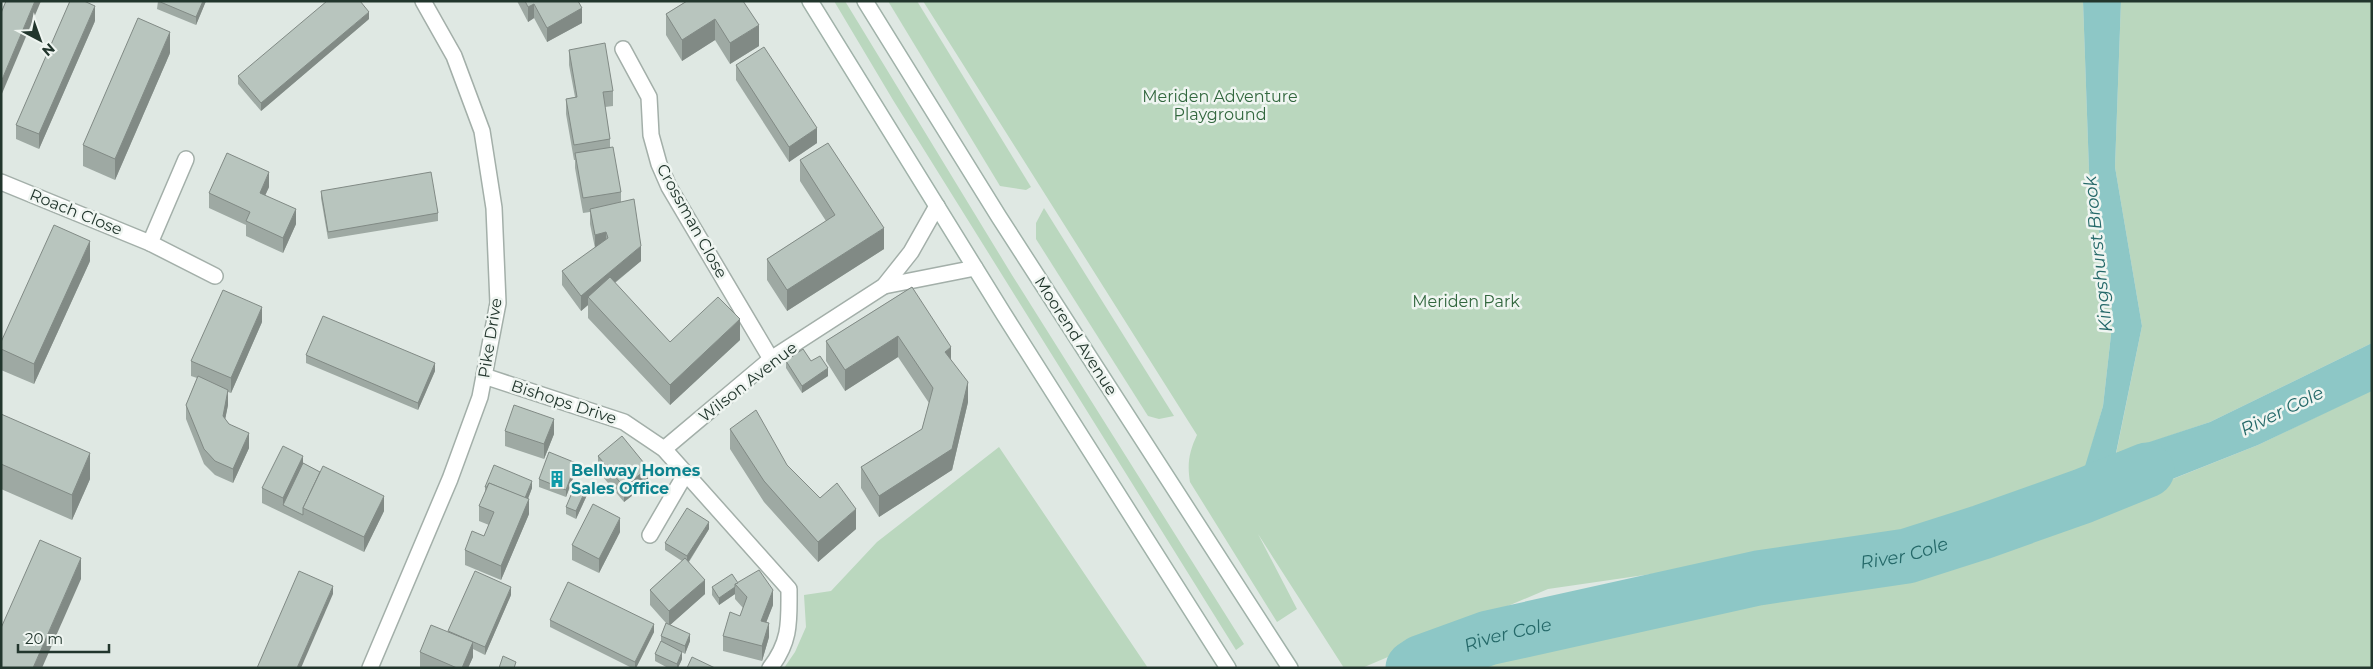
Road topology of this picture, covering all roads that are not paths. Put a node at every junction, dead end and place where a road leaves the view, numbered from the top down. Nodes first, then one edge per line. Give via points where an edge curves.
1 (423, 1) edge
2 (810, 1) edge
3 (865, 1) edge
4 (624, 49) dead end
5 (186, 159) dead end
6 (1, 182) edge
7 (937, 206) junction
8 (150, 243) junction
9 (975, 268) junction
10 (215, 276) dead end
11 (884, 286) junction
12 (771, 359) junction
13 (484, 376) junction
14 (664, 449) junction
15 (686, 473) junction
16 (650, 534) dead end
17 (1225, 663) edge
18 (370, 668) edge
19 (770, 668) edge
20 (1290, 668) edge

1 - 13 street, Pike Drive via 454,56 482,131 494,208 498,303
2 - 7 street
3 - 20 street, Moorend Avenue via 1000,218
4 - 12 street, Crossman Close via 649,98 651,135 669,187
5 - 8 street
6 - 8 street, Roach Close
7 - 9 street
7 - 11 street, Wilson Avenue via 910,252
8 - 10 street, Roach Close
9 - 11 street, Wilson Avenue
9 - 17 street
11 - 12 street, Wilson Avenue
12 - 14 street, Wilson Avenue
13 - 14 street, Bishops Drive via 624,422
13 - 18 street, Pike Drive via 480,397 450,479
14 - 15 street, Bishops Drive
15 - 16 street
15 - 19 street, Bishops Drive via 789,589 789,629 781,654

